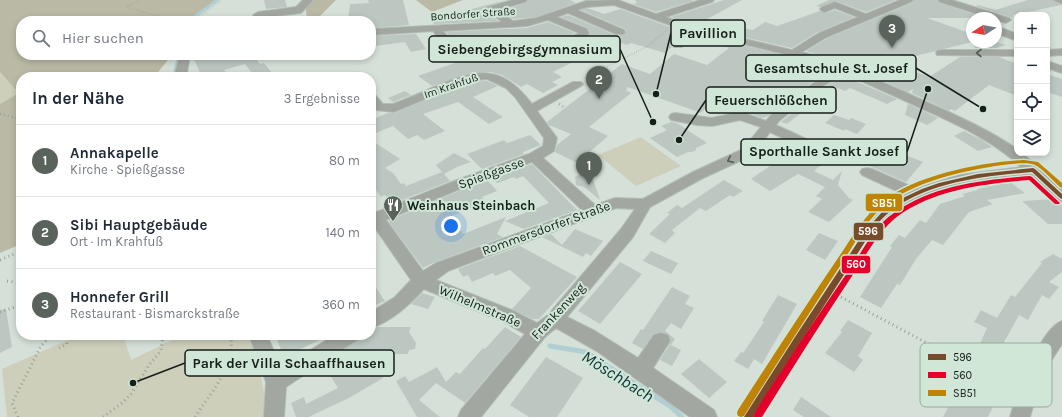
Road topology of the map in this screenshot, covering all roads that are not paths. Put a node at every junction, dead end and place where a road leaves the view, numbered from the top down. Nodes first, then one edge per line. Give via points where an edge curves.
1 (308, 0) edge
2 (522, 0) edge
3 (709, 0) edge
4 (908, 0) edge
5 (943, 0) edge
6 (1059, 0) edge
7 (615, 1) edge
8 (1062, 1) edge
9 (298, 7) edge
10 (825, 9) dead end
11 (568, 10) junction
12 (258, 16) dead end
13 (549, 17) junction
14 (656, 17) junction
15 (866, 17) junction
16 (1006, 20) dead end
17 (511, 24) junction
18 (436, 28) junction
19 (687, 28) junction
20 (376, 32) edge
21 (620, 32) dead end
22 (1002, 32) edge
23 (1014, 37) edge
24 (678, 45) dead end
25 (480, 47) dead end
26 (551, 51) dead end
27 (794, 53) junction
28 (941, 53) dead end
29 (1014, 53) edge
30 (184, 60) edge
31 (1050, 65) edge
32 (843, 70) junction
33 (1062, 70) edge
34 (181, 72) edge
35 (577, 84) road end
36 (744, 96) dead end
37 (376, 103) edge
38 (529, 110) junction
39 (741, 116) junction
40 (674, 117) dead end
41 (769, 127) junction
42 (534, 157) junction
43 (840, 160) dead end
44 (1033, 170) junction
45 (867, 172) dead end
46 (915, 194) junction
47 (1062, 197) edge
48 (645, 204) junction
49 (591, 210) junction
50 (376, 215) edge
51 (376, 219) edge
52 (421, 281) junction
53 (376, 318) edge
54 (554, 320) junction
55 (1062, 329) edge
56 (538, 332) junction
57 (260, 340) edge
58 (340, 340) edge
59 (661, 341) dead end
60 (1052, 343) edge
61 (641, 370) junction
62 (276, 382) junction
63 (1023, 407) edge
64 (274, 417) edge
65 (468, 417) edge
66 (707, 417) edge
67 (748, 417) edge
68 (1020, 417) edge

1 - 9 street
2 - 17 street via 491,9
3 - 14 street
4 - 15 street
5 - 16 street
6 - 8 street
7 - 11 street, Bondorfer Straße via 586,4
7 - 14 street
9 - 12 street
10 - 15 street via 836,5
11 - 13 street, Bondorfer Straße
11 - 21 street
13 - 17 street, Bondorfer Straße
13 - 26 street via 584,34
14 - 19 street
15 - 27 street via 823,35
17 - 18 street, Bondorfer Straße
18 - 20 street, Bondorfer Straße
18 - 25 street via 455,53
19 - 24 street via 676,40
19 - 27 street
22 - 23 street
27 - 32 street
29 -> 28 street
30 - 34 street
31 - 33 street
32 - 41 street via 788,107
32 - 44 street via 970,126 1014,153
35 - 38 street
36 - 39 street
37 - 38 street, Im Krahfuß via 380,107 394,108 464,79 483,75 510,86
38 - 42 street, Im Krahfuß via 552,138 550,148
39 - 40 street via 712,122
39 - 41 street
41 - 43 street
41 -> 48 street via 748,152 698,175
42 - 49 street, Spießgasse
42 - 50 street, Spießgasse
44 - 46 street via 977,176
44 - 47 street
45 - 46 street
46 - 67 street via 890,208 871,230 828,291
48 - 49 street, Rommersdorfer Straße via 615,203
48 - 54 street, Frankenweg via 627,233
49 - 52 street, Rommersdorfer Straße via 442,267
51 - 52 street via 388,232
52 - 53 street, Rommersdorfer Straße via 401,302
52 - 56 street, Wilhelmstraße via 508,316
54 - 56 street, Frankenweg
54 - 61 street via 592,338
55 - 60 street
56 - 65 street, Frankenweg
57 - 62 street
58 - 62 street
59 - 61 street
61 - 66 street
62 - 64 street
63 - 68 street

